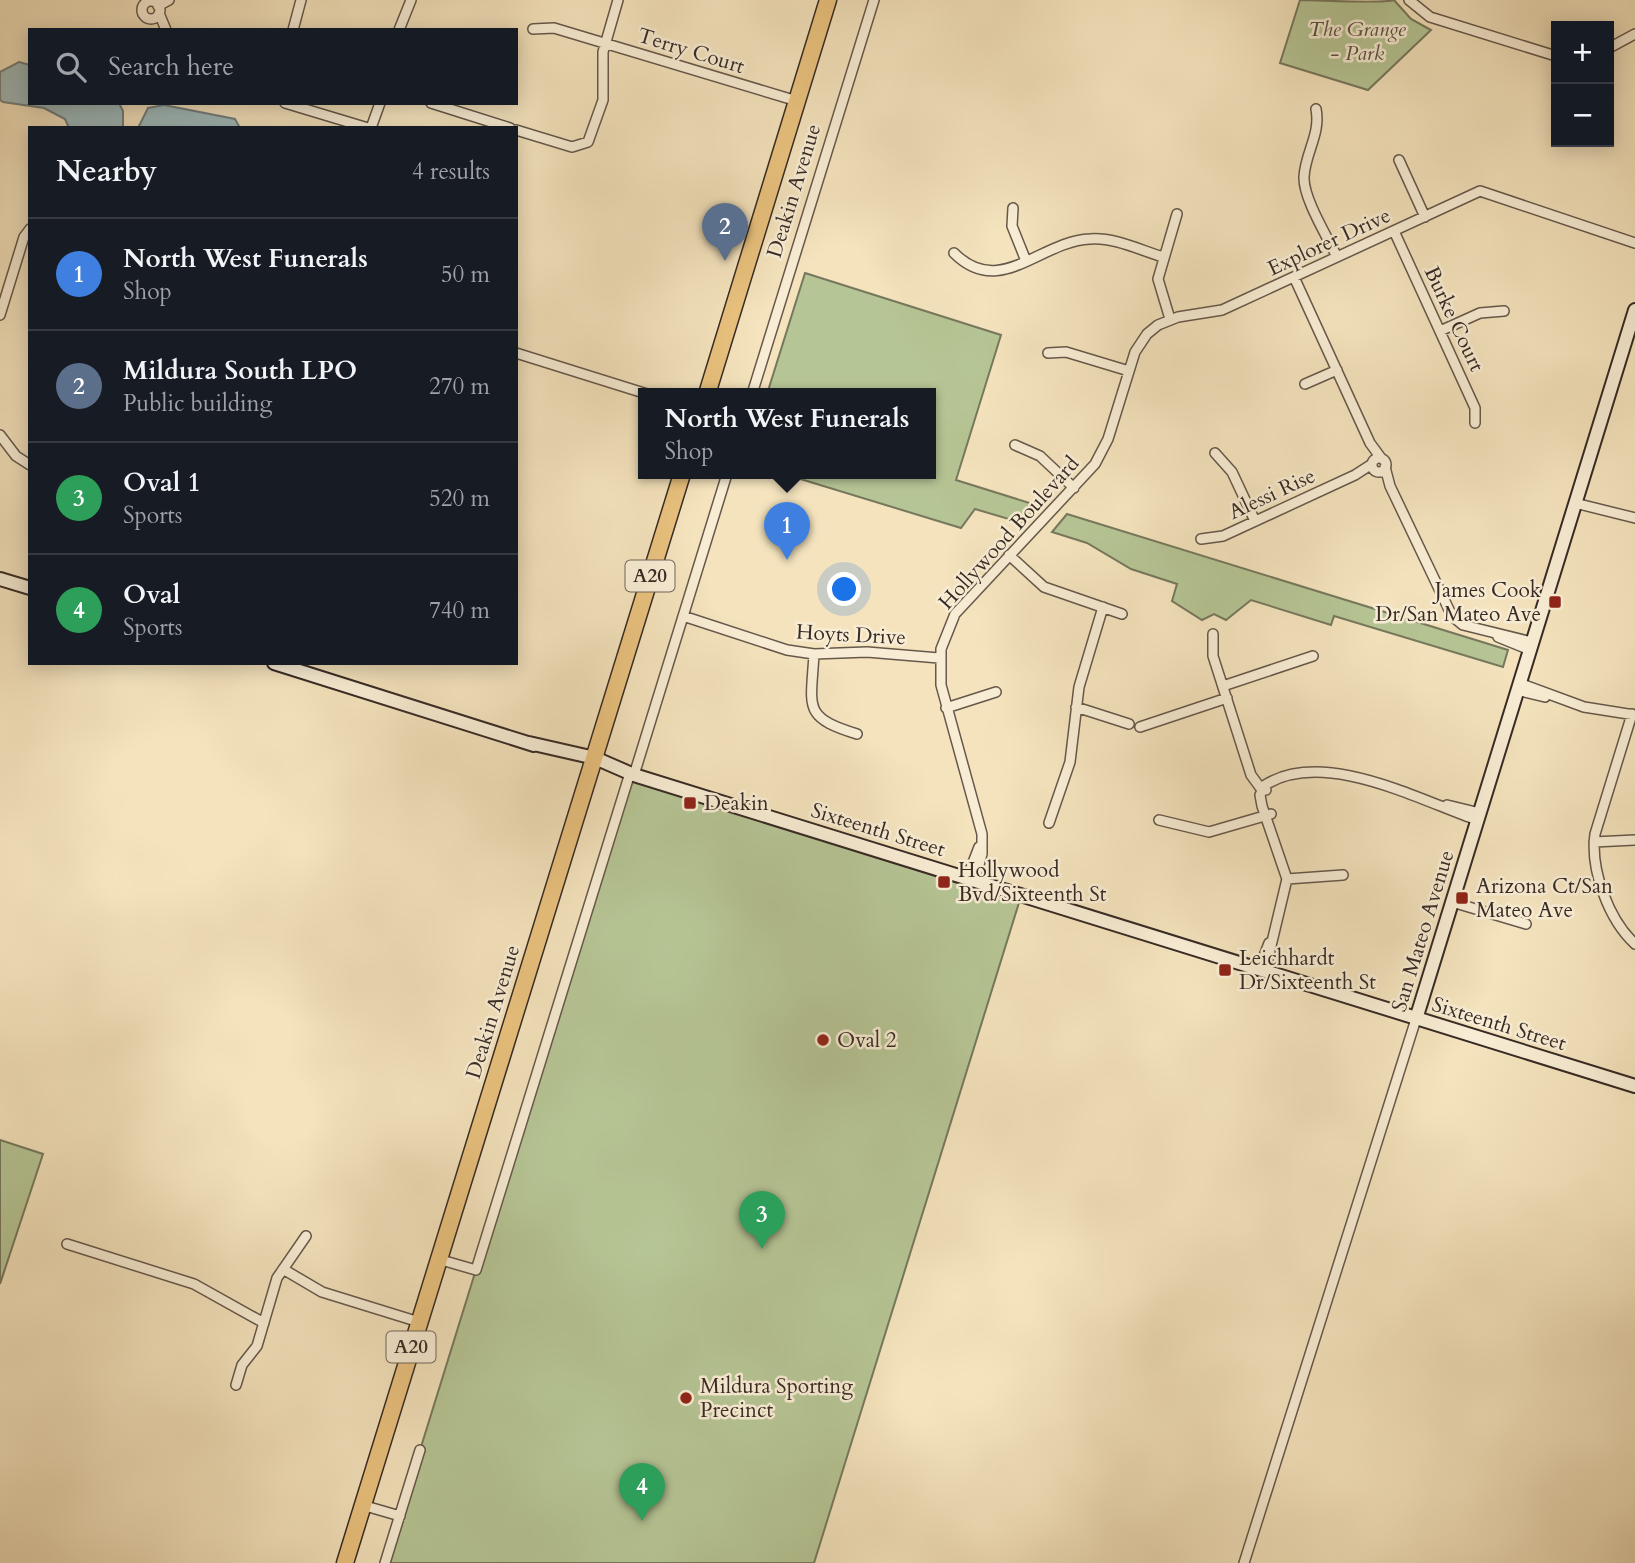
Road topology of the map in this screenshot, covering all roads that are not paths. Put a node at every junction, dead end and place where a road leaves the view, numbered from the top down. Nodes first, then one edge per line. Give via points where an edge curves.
1 (169, 0) edge
2 (301, 0) edge
3 (411, 0) edge
4 (618, 0) edge
5 (828, 0) edge
6 (874, 0) edge
7 (1409, 0) edge
8 (141, 5) edge
9 (155, 5) edge
10 (150, 19) junction
11 (161, 28) edge
12 (162, 28) edge
13 (294, 28) edge
14 (400, 28) edge
15 (533, 29) dead end
16 (1635, 34) edge
17 (605, 42) junction
18 (1614, 45) edge
19 (1551, 54) edge
20 (797, 102) junction
21 (292, 105) edge
22 (437, 105) edge
23 (377, 107) edge
24 (1316, 109) dead end
25 (363, 126) edge
26 (371, 126) edge
27 (504, 126) edge
28 (518, 131) edge
29 (1399, 160) dead end
30 (1013, 208) dead end
31 (1177, 214) dead end
32 (1425, 217) junction
33 (1394, 231) junction
34 (28, 232) edge
35 (1613, 233) junction
36 (1635, 237) edge
37 (1635, 243) edge
38 (954, 253) dead end
39 (1163, 257) junction
40 (1337, 257) junction
41 (1026, 261) junction
42 (1294, 277) junction
43 (1222, 310) joint
44 (1635, 310) edge
45 (1504, 311) dead end
46 (0, 315) edge
47 (1171, 319) junction
48 (1440, 331) junction
49 (1048, 353) dead end
50 (518, 354) edge
51 (1129, 370) junction
52 (1337, 370) junction
53 (1305, 384) dead end
54 (709, 388) edge
55 (754, 388) edge
56 (638, 391) edge
57 (1475, 423) dead end
58 (0, 435) edge
59 (1015, 445) dead end
60 (1215, 453) dead end
61 (28, 464) edge
62 (1378, 465) junction
63 (680, 479) edge
64 (725, 479) edge
65 (1074, 488) junction
66 (1575, 503) junction
67 (1635, 518) edge
68 (1255, 521) junction
69 (1200, 539) dead end
70 (1009, 555) junction
71 (0, 579) edge
72 (28, 587) edge
73 (1103, 607) junction
74 (1122, 614) dead end
75 (683, 616) junction
76 (1213, 634) dead end
77 (1531, 646) junction
78 (814, 654) junction
79 (1312, 656) dead end
80 (939, 658) junction
81 (280, 665) edge
82 (1223, 686) junction
83 (1518, 686) junction
84 (996, 692) dead end
85 (1227, 698) junction
86 (1076, 707) junction
87 (946, 708) junction
88 (1634, 715) edge
89 (1129, 724) dead end
90 (1140, 727) dead end
91 (857, 734) dead end
92 (593, 763) junction
93 (632, 774) junction
94 (1265, 788) junction
95 (1268, 815) junction
96 (1479, 816) junction
97 (1158, 820) dead end
98 (1049, 823) dead end
99 (1635, 840) edge
100 (1594, 842) junction
101 (1343, 875) dead end
102 (1287, 878) junction
103 (971, 879) junction
104 (1452, 902) junction
105 (1526, 924) dead end
106 (1635, 944) edge
107 (1262, 970) junction
108 (1416, 1019) junction
109 (1635, 1086) edge
110 (306, 1236) dead end
111 (67, 1244) dead end
112 (439, 1259) junction
113 (283, 1269) junction
114 (419, 1322) junction
115 (264, 1323) junction
116 (236, 1385) dead end
117 (420, 1450) dead end
118 (362, 1506) junction
119 (400, 1516) junction
120 (345, 1563) edge
121 (385, 1563) edge
122 (1244, 1563) edge

1 - 9 street
2 - 13 street
3 - 14 street
4 - 17 street
5 - 20 highway, Deakin Avenue
6 - 55 street, Deakin Avenue
7 - 19 street via 1430,18
8 - 9 street
8 - 10 street via 143,15
9 - 10 street
9 - 12 street
10 - 11 street
15 - 17 street, Terry Court via 554,28
16 - 18 street
17 - 20 street, Terry Court
17 - 28 street via 604,94 588,142 572,147
20 - 54 highway, Deakin Avenue
21 - 25 street
22 - 27 street
23 - 26 street
24 - 40 street via 1317,131 1305,184
29 - 32 street
30 - 41 street via 1012,226
31 - 39 street
32 - 33 street, Explorer Drive
32 - 35 street, Explorer Drive via 1481,197 1507,200
33 - 40 street, Explorer Drive
33 - 48 street, Burke Court
34 - 46 street
35 - 36 street, Explorer Drive
35 - 37 street, Explorer Drive
38 - 41 street via 986,272 1003,271
39 - 41 street via 1091,239
39 - 47 street via 1159,286
40 - 42 street, Explorer Drive
42 - 43 street, Explorer Drive
42 - 52 street
43 - 47 street, Hollywood Boulevard
44 - 66 street, San Mateo Avenue
45 - 48 street via 1480,313
47 - 51 street, Hollywood Boulevard via 1147,334
48 - 57 street, Burke Court via 1475,408
49 - 51 street via 1066,352
50 - 56 street
51 - 65 street, Hollywood Boulevard via 1102,452
52 - 53 street
52 - 62 street
58 - 61 street
59 - 65 street via 1040,456
60 - 68 street via 1232,472
62 - 68 street, Alessi Rise
62 - 77 street via 1448,612 1463,625
63 - 92 highway, Deakin Avenue / A20
64 - 75 street
65 - 70 street, Hollywood Boulevard
66 - 67 street
66 - 77 street, San Mateo Avenue
68 - 69 street, Alessi Rise via 1223,536
70 - 73 street via 1044,587
70 - 80 street, Hollywood Boulevard via 955,614
71 - 72 street
73 - 74 street
73 - 86 street
75 - 78 street, Hoyts Drive via 787,650
75 - 93 street
76 - 82 street via 1213,656
77 - 83 street, San Mateo Avenue
78 - 80 street, Hoyts Drive via 867,652
78 - 91 street via 817,716 828,725
79 - 82 street
80 - 87 street, Hollywood Boulevard
81 - 92 street, Sixteenth Street
82 - 85 street
83 - 88 street via 1592,709
83 - 96 street, San Mateo Avenue
84 - 87 street
85 - 90 street
85 - 94 street via 1250,768
86 - 89 street
86 - 98 street via 1070,762
87 - 103 street, Hollywood Boulevard via 982,839
88 - 100 street
92 - 93 street, Sixteenth Street
92 - 112 highway, Deakin Avenue / A20
93 - 103 street, Sixteenth Street
93 - 112 street via 476,1269
94 - 95 street
94 - 96 street via 1300,774 1340,773
95 - 97 street via 1209,832
95 - 102 street
96 - 104 street, San Mateo Avenue
99 - 100 street
100 - 106 street via 1595,860 1611,908
101 - 102 street
102 - 107 street
103 - 107 street, Sixteenth Street
104 - 105 street
104 - 108 street, San Mateo Avenue
107 - 108 street, Sixteenth Street
108 - 109 street, Sixteenth Street
108 - 122 street, San Mateo Avenue
110 - 113 street
111 - 115 street via 194,1284
112 - 114 highway, Deakin Avenue / A20
113 - 114 street via 322,1292
113 - 115 street
114 - 118 highway, Deakin Avenue / A20
115 - 116 street
117 - 119 street
118 - 119 street
118 - 120 highway, Deakin Avenue / A20
119 - 121 street

